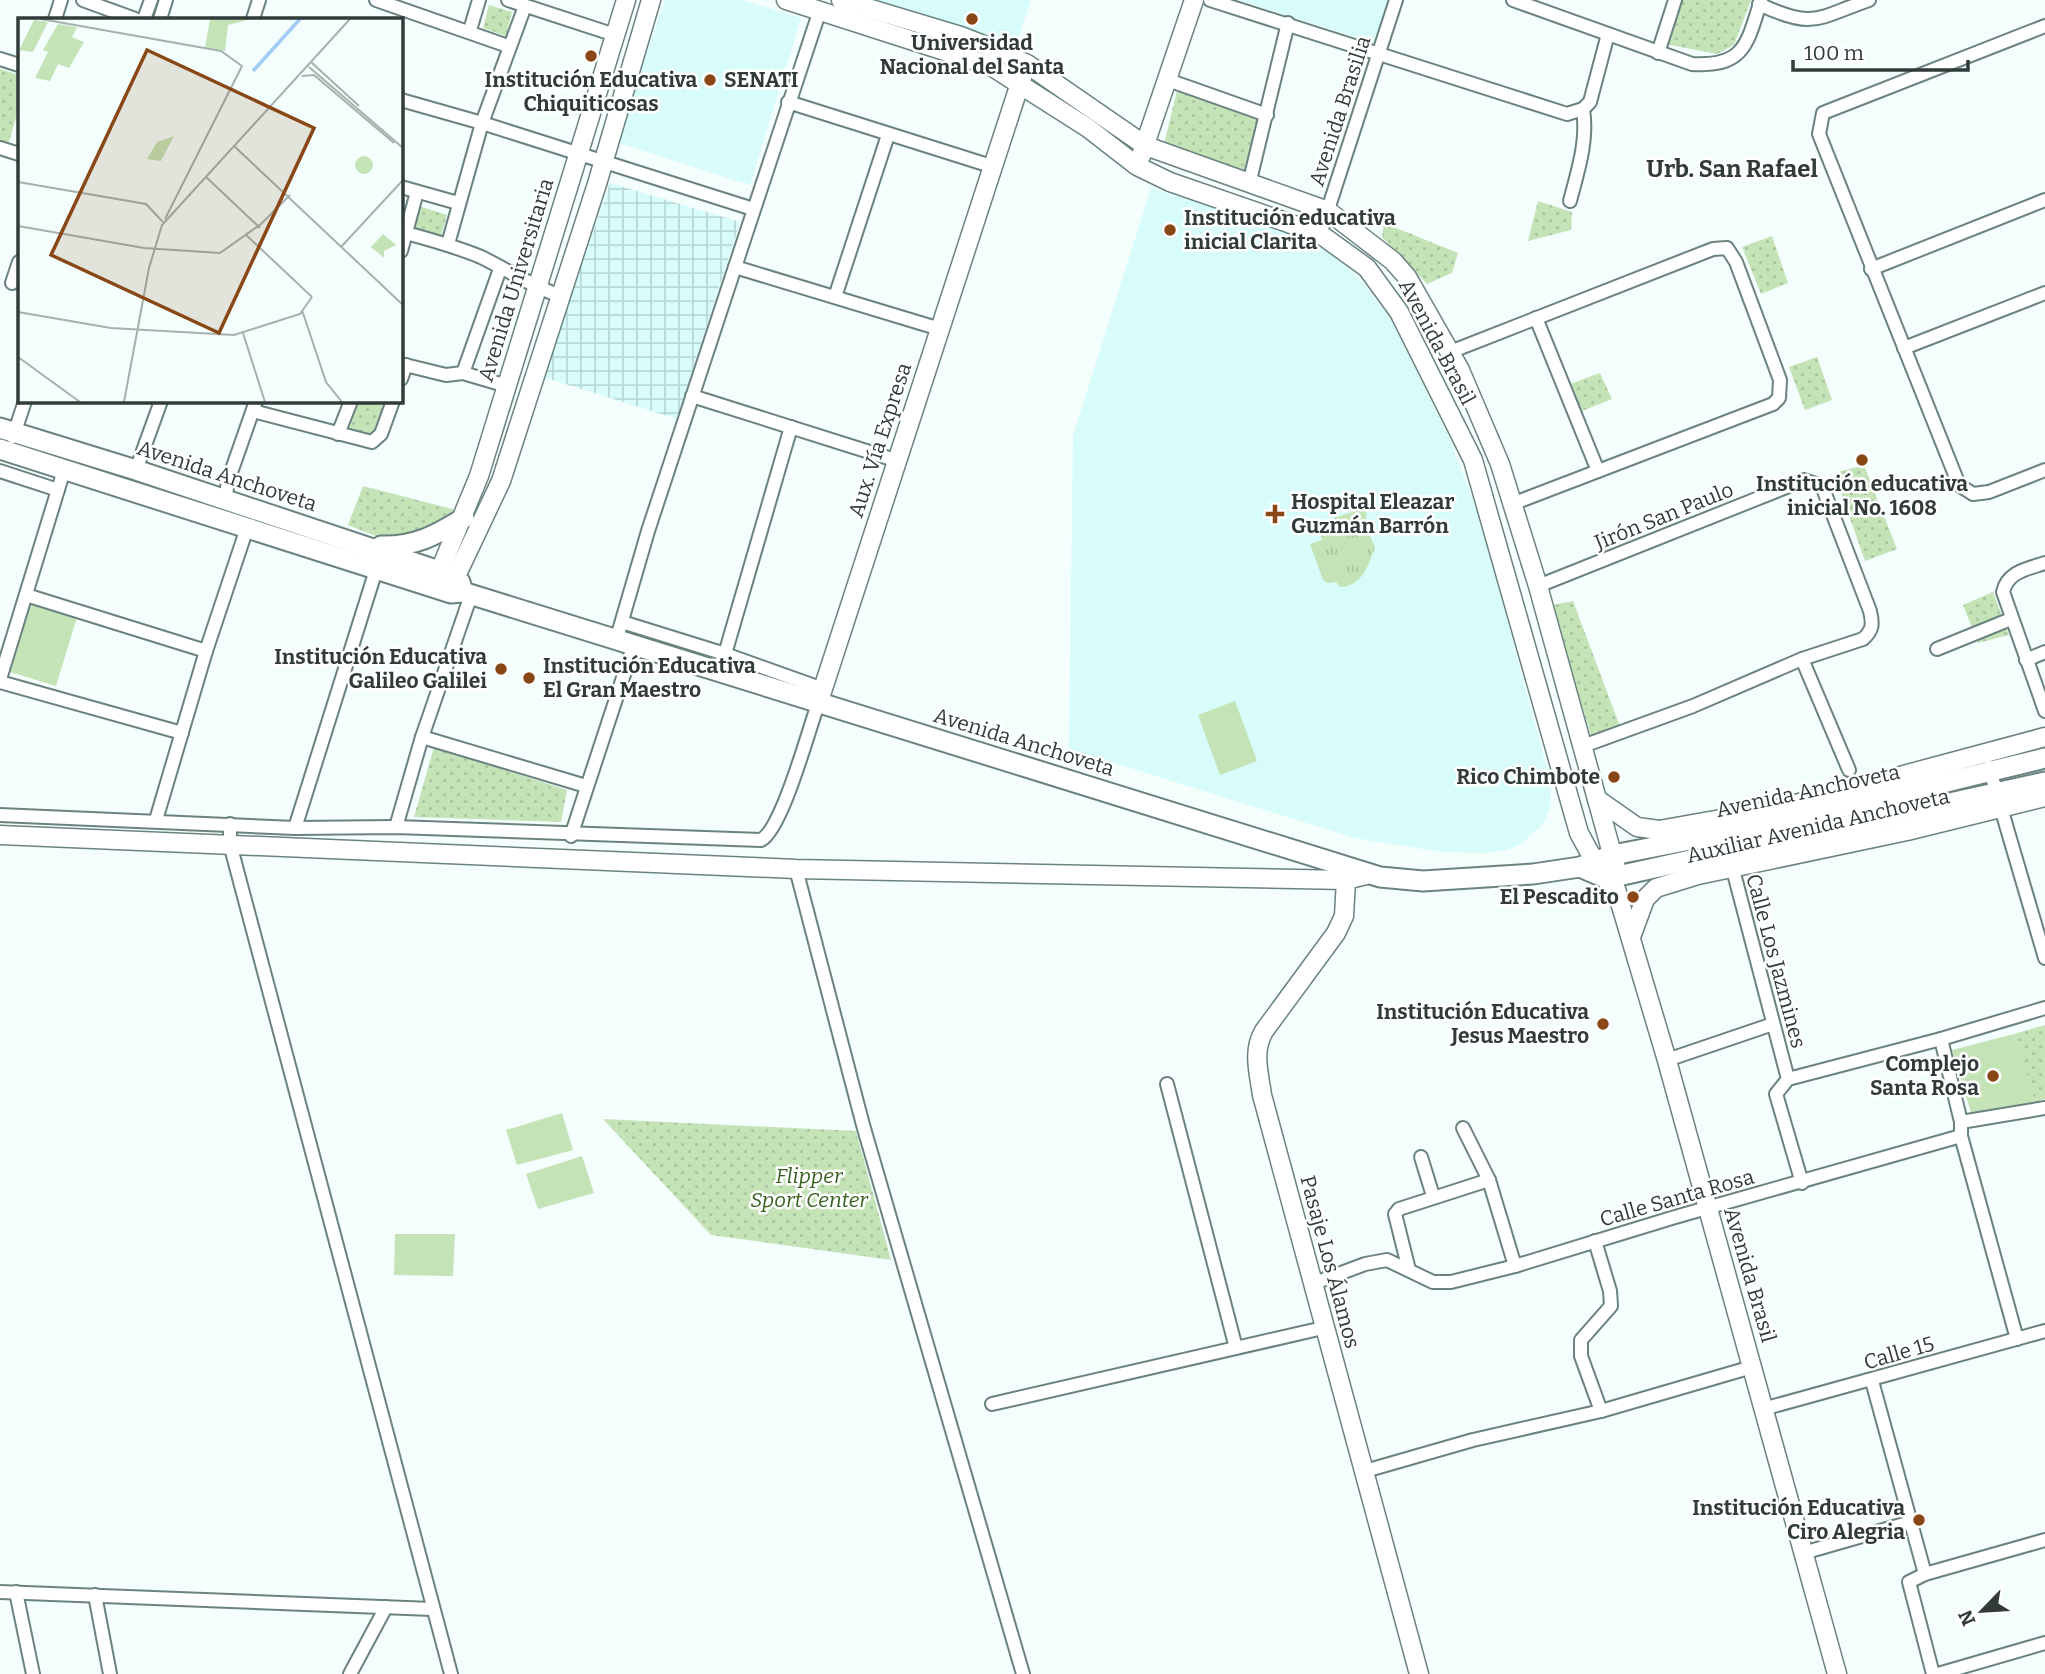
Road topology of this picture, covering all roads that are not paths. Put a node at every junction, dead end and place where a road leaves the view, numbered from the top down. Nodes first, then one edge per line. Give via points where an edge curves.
1 (61, 0) edge
2 (83, 0) edge
3 (151, 0) edge
4 (166, 0) edge
5 (259, 0) edge
6 (376, 0) edge
7 (479, 0) edge
8 (508, 0) edge
9 (626, 0) edge
10 (651, 0) edge
11 (786, 0) edge
12 (842, 0) edge
13 (1194, 0) edge
14 (1209, 0) edge
15 (1396, 0) edge
16 (1513, 0) edge
17 (1675, 0) edge
18 (1869, 0) edge
19 (1760, 2) edge
20 (1850, 3) edge
21 (525, 6) junction
22 (820, 10) junction
23 (55, 18) edge
24 (132, 18) edge
25 (144, 18) edge
26 (160, 18) edge
27 (253, 18) edge
28 (1288, 23) junction
29 (2045, 26) edge
30 (470, 30) junction
31 (1608, 34) junction
32 (615, 35) junction
33 (508, 46) junction
34 (1658, 52) junction
35 (1380, 53) junction
36 (0, 59) edge
37 (1027, 64) junction
38 (18, 65) edge
39 (1168, 80) junction
40 (1019, 83) junction
41 (402, 100) edge
42 (788, 102) junction
43 (1583, 109) junction
44 (1266, 115) junction
45 (482, 123) junction
46 (888, 135) junction
47 (1146, 146) junction
48 (0, 148) edge
49 (18, 150) edge
50 (578, 153) junction
51 (602, 161) junction
52 (991, 166) junction
53 (1137, 166) junction
54 (1249, 184) junction
55 (402, 187) edge
56 (417, 192) junction
57 (2045, 200) edge
58 (1570, 201) dead end
59 (458, 203) junction
60 (753, 209) junction
61 (1328, 211) junction
62 (407, 233) junction
63 (1320, 234) junction
64 (447, 244) junction
65 (402, 248) edge
66 (18, 264) edge
67 (736, 268) junction
68 (500, 269) junction
69 (1871, 269) junction
70 (10, 283) edge
71 (538, 289) junction
72 (2045, 293) edge
73 (561, 296) junction
74 (835, 297) junction
75 (1421, 297) junction
76 (1399, 312) junction
77 (1536, 318) junction
78 (940, 328) junction
79 (1903, 348) junction
80 (1450, 352) junction
81 (403, 364) edge
82 (463, 373) junction
83 (507, 387) junction
84 (692, 396) junction
85 (24, 402) edge
86 (162, 402) edge
87 (351, 402) edge
88 (393, 402) edge
89 (254, 406) edge
90 (791, 427) junction
91 (8, 431) edge
92 (338, 434) junction
93 (4, 450) edge
94 (898, 461) junction
95 (64, 470) junction
96 (136, 470) junction
97 (2045, 470) edge
98 (0, 471) edge
99 (1598, 471) junction
100 (58, 490) junction
101 (225, 501) junction
102 (1512, 504) junction
103 (464, 518) junction
104 (247, 528) junction
105 (368, 545) junction
106 (2045, 563) edge
107 (376, 570) junction
108 (452, 586) junction
109 (1538, 586) junction
110 (26, 595) junction
111 (2011, 619) junction
112 (623, 637) junction
113 (1937, 649) dead end
114 (206, 650) junction
115 (2045, 652) edge
116 (1802, 659) junction
117 (2026, 660) junction
118 (720, 663) junction
119 (0, 681) edge
120 (820, 697) junction
121 (2045, 711) edge
122 (182, 733) junction
123 (422, 737) junction
124 (2045, 737) edge
125 (1583, 746) junction
126 (1985, 752) junction
127 (2045, 758) edge
128 (1849, 770) dead end
129 (1990, 773) junction
130 (2045, 782) edge
131 (586, 786) junction
132 (2045, 797) edge
133 (1597, 799) junction
134 (1998, 801) junction
135 (0, 815) edge
136 (156, 820) junction
137 (230, 824) junction
138 (396, 827) junction
139 (295, 828) junction
140 (0, 835) edge
141 (571, 836) junction
142 (230, 844) junction
143 (1613, 855) junction
144 (1731, 861) junction
145 (796, 869) junction
146 (1602, 874) junction
147 (1366, 875) junction
148 (1346, 880) junction
149 (1631, 937) junction
150 (2045, 958) edge
151 (2045, 1008) edge
152 (1773, 1024) junction
153 (1941, 1039) junction
154 (1667, 1060) junction
155 (1788, 1079) junction
156 (1167, 1084) dead end
157 (2045, 1108) edge
158 (1961, 1122) junction
159 (1463, 1128) dead end
160 (1961, 1136) junction
161 (1421, 1157) dead end
162 (1489, 1180) junction
163 (1802, 1183) junction
164 (1433, 1196) junction
165 (1708, 1208) junction
166 (1595, 1241) junction
167 (1515, 1266) junction
168 (1409, 1270) junction
169 (1312, 1284) junction
170 (1324, 1328) junction
171 (2045, 1331) edge
172 (2017, 1339) junction
173 (1236, 1348) junction
174 (1752, 1367) junction
175 (1872, 1381) junction
176 (992, 1404) dead end
177 (1763, 1409) junction
178 (1601, 1411) junction
179 (1366, 1471) junction
180 (1915, 1521) junction
181 (2045, 1540) edge
182 (1803, 1553) junction
183 (1925, 1574) junction
184 (0, 1591) edge
185 (16, 1592) junction
186 (95, 1595) junction
187 (386, 1607) junction
188 (432, 1609) junction
189 (2045, 1643) edge
190 (33, 1674) edge
191 (110, 1674) edge
192 (350, 1674) edge
193 (452, 1674) edge
194 (1023, 1674) edge
195 (1419, 1674) edge
196 (1837, 1674) edge
197 (1935, 1674) edge

1 - 23 street
2 - 24 street
3 - 25 street
4 - 26 street
5 - 27 street
6 - 30 street
7 - 30 street
8 - 21 street
9 - 32 main road, Avenida Universitaria
10 - 51 main road
11 - 22 main road, Avenida Brasil
12 - 37 main road, Avenida Brasil via 961,36
13 - 39 main road
14 - 28 street
15 - 35 street, Avenida Brasilia
16 - 31 street
17 - 34 street
18 - 20 street
19 - 20 street via 1802,21 1813,21
19 - 34 street via 1738,54 1718,66 1692,64
21 - 32 street
21 - 33 street
22 - 40 main road, Avenida Brasil via 955,52
22 - 42 street
28 - 35 street
28 - 44 street
29 - 69 street via 1823,113 1819,134
30 - 33 street
31 - 34 street
31 - 43 street via 1595,88
32 - 50 main road, Avenida Universitaria
33 - 45 street
35 - 43 street via 1552,111 1567,114
35 - 61 street, Avenida Brasilia
36 - 38 street
37 - 40 main road, Aux. Vía Expresa
37 - 47 main road, Avenida Brasil
39 - 44 street
39 - 47 main road
40 - 52 main road, Aux. Vía Expresa
40 - 53 main road, Avenida Brasil
41 - 45 street
42 - 46 street
42 - 60 street
43 - 58 street via 1586,129
44 - 54 street
45 - 50 street
45 - 59 street
46 - 52 street
46 - 74 street
47 - 53 main road
47 - 54 main road, Avenida Brasil
48 - 49 street
50 - 51 street
50 - 71 main road, Avenida Universitaria
51 - 60 street
51 - 73 main road
52 - 78 main road, Aux. Vía Expresa
53 - 63 main road, Avenida Brasil via 1170,182
54 - 61 main road, Avenida Brasil
55 - 56 street
56 - 59 street
56 - 62 street
57 - 69 street
59 - 64 street
60 - 67 street
61 - 63 street, Avenida Brasilia
61 - 75 main road, Avenida Brasil via 1393,261
62 - 64 street
62 - 65 street
63 - 76 main road, Avenida Brasil via 1367,268
64 - 68 street
66 - 70 street
67 - 74 street
67 - 84 street
68 - 71 street
68 - 82 street
69 - 79 street
71 - 73 street
71 - 83 main road, Avenida Universitaria
72 - 79 street
73 - 108 main road via 501,481
74 - 78 street
75 - 76 main road
75 - 80 main road, Avenida Brasil
76 - 146 main road, Avenida Brasil via 1473,460 1568,799
77 - 80 street
77 - 99 street
77 - 99 street via 1713,249 1727,248 1737,262 1780,380 1779,398
78 - 94 main road, Aux. Vía Expresa
79 - 97 street via 1959,485 1973,494 1989,492
80 - 102 main road, Avenida Brasil via 1491,439
81 - 82 street via 446,375
82 - 83 street
83 - 103 main road, Avenida Universitaria
84 - 90 street
84 - 112 street
85 - 91 street
86 - 96 street
87 - 92 street
88 - 92 street via 377,440 366,442
89 - 92 street
89 - 101 street
90 - 94 street
90 - 118 street
91 - 93 street
91 - 96 main road, Avenida Anchoveta
93 - 95 main road, Avenida Anchoveta
94 - 120 main road, Aux. Vía Expresa
95 - 100 street
95 - 104 main road, Avenida Anchoveta
96 - 101 main road, Avenida Anchoveta
98 - 100 street
99 - 102 street
100 - 110 street
101 - 105 main road, Avenida Anchoveta
102 - 109 main road, Avenida Brasil
103 - 105 main road via 411,545
103 - 108 main road, Avenida Universitaria
104 - 107 main road, Avenida Anchoveta
104 - 114 street
105 - 108 main road, Avenida Anchoveta
106 - 111 street via 2012,575 2005,583
107 - 108 main road, Avenida Anchoveta
107 - 139 street
108 - 112 main road, Avenida Anchoveta
108 - 123 street
109 - 116 street, Jirón San Paulo via 1804,480 1822,486 1873,623 1863,639
109 - 125 main road, Avenida Brasil
110 - 114 street
110 - 119 street
111 - 113 street
111 - 117 street
112 - 118 main road, Avenida Anchoveta
112 - 118 street
112 - 131 street
114 - 122 street
115 - 117 street
116 - 125 street
116 - 128 street
117 - 121 street
118 - 120 main road, Avenida Anchoveta
119 - 122 street
120 - 141 street, Aux. Vía Expresa via 774,829 761,840
120 - 147 main road, Avenida Anchoveta
122 - 136 street
123 - 131 street
123 - 138 street
124 - 126 main road, Auxiliar Avenida Anchoveta
125 - 133 main road, Avenida Brasil
126 - 129 street
126 - 133 main road, Auxiliar Avenida Anchoveta via 1777,808 1659,830 1637,827
127 - 129 main road, Avenida Anchoveta
129 - 134 street
129 - 143 main road, Avenida Anchoveta via 1782,822
130 - 134 main road, Avenida Anchoveta
131 - 141 street
132 - 134 main road
133 - 143 main road, Avenida Brasil
134 - 144 main road, Avenida Anchoveta
134 - 150 street
135 - 136 street
136 - 137 street
137 - 139 street
137 - 142 street
138 - 139 street
138 - 141 street
140 - 142 main road
142 - 145 main road
142 - 188 street
143 - 146 main road, Avenida Anchoveta
144 - 146 main road, Avenida Anchoveta
144 - 149 main road, Auxiliar Avenida Anchoveta via 1656,888 1645,899
144 - 152 street, Calle Los Jazmines
145 - 148 main road
145 - 194 street via 863,1125
146 - 147 main road, Avenida Anchoveta via 1423,881
146 - 149 main road, Avenida Brasil
147 - 148 main road
148 - 169 main road, Pasaje Los Álamos via 1344,916 1336,933 1257,1043 1262,1095
149 - 154 main road, Avenida Brasil
151 - 153 street
152 - 154 street
152 - 155 street, Calle Los Jazmines
153 - 155 street
153 - 158 street
154 - 165 main road, Avenida Brasil
155 - 163 street via 1776,1094
156 - 173 street
157 - 158 street
158 - 160 street
159 - 162 street
160 - 163 street, Calle Santa Rosa
160 - 172 street
161 - 164 street
162 - 164 street
162 - 167 street
163 - 165 street, Calle Santa Rosa
164 - 168 street via 1395,1214
165 - 166 street, Calle Santa Rosa
165 - 174 main road, Avenida Brasil
166 - 167 street, Calle Santa Rosa
166 - 178 street via 1611,1306 1581,1340 1581,1356
167 - 168 street, Calle Santa Rosa via 1451,1282 1433,1282
168 - 169 street, Calle Santa Rosa via 1387,1260
169 - 170 main road, Pasaje Los Álamos
170 - 173 street
170 - 179 main road, Pasaje Los Álamos
171 - 172 street, Calle 15
172 - 175 street, Calle 15
173 - 176 street
174 - 177 main road, Avenida Brasil
174 - 178 street
175 - 177 street, Calle 15
175 - 180 street
177 - 182 main road, Avenida Brasil
178 - 179 street
179 - 195 main road, Pasaje Los Álamos
180 - 182 street
180 - 183 street
181 - 183 street
182 - 196 main road, Avenida Brasil
183 - 197 street via 1911,1579 1909,1587
184 - 185 street
185 - 186 street
185 - 190 street
186 - 187 street
186 - 191 street
187 - 188 street
187 - 192 street
188 - 193 street
189 - 197 street

